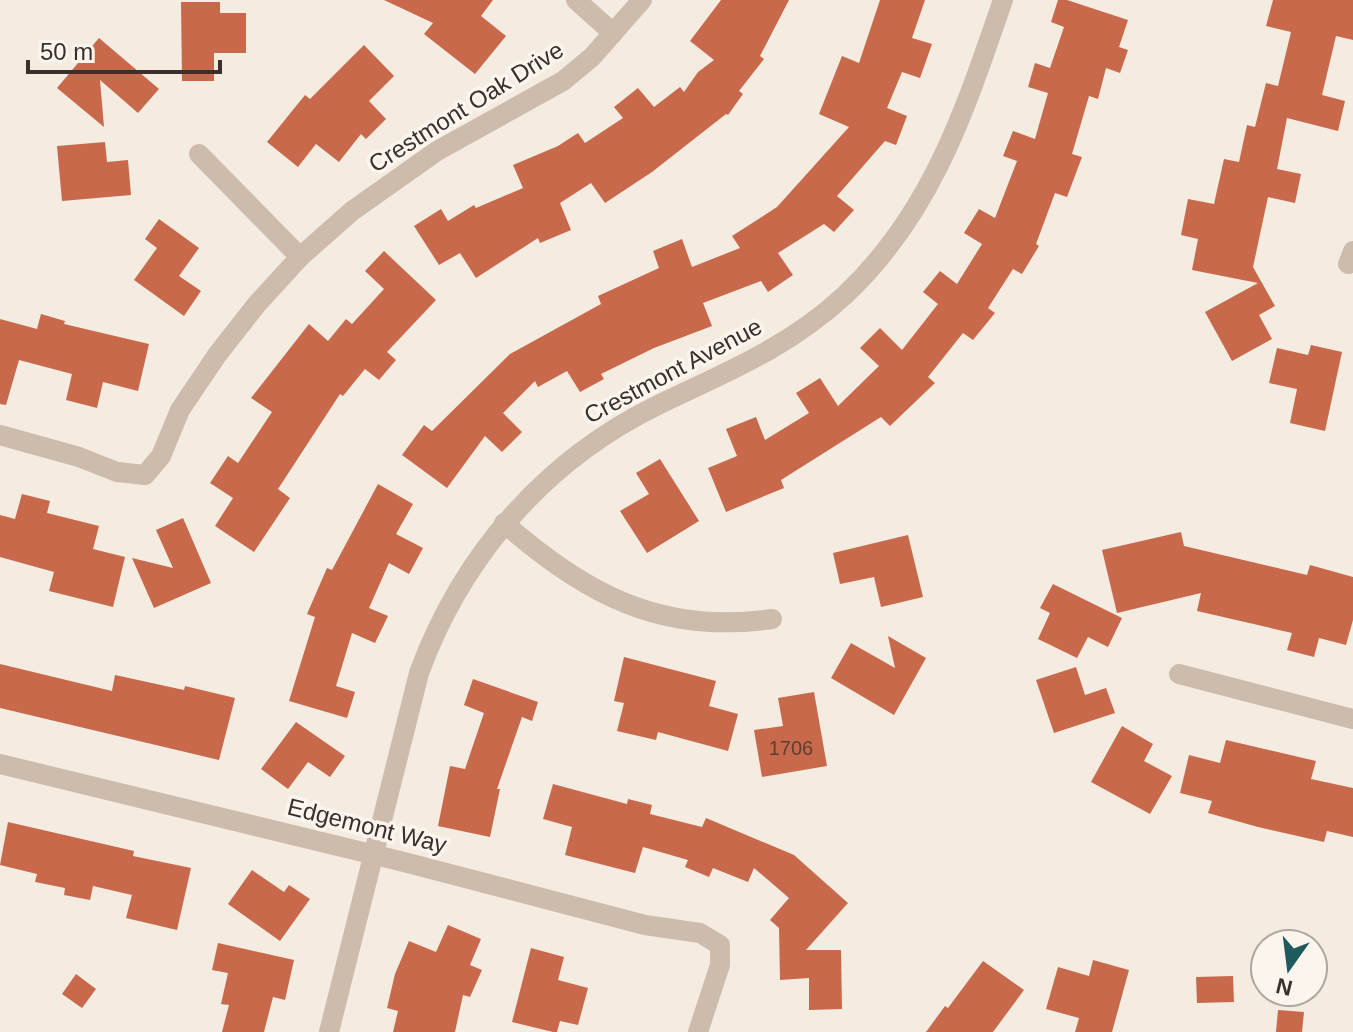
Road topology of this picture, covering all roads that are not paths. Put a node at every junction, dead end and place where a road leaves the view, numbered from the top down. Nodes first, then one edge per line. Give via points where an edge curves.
1 (576, 0) edge
2 (642, 0) edge
3 (1003, 0) edge
4 (613, 33) junction
5 (199, 154) dead end
6 (300, 257) junction
7 (0, 435) edge
8 (504, 523) junction
9 (772, 619) dead end
10 (1179, 674) dead end
11 (1353, 719) edge
12 (0, 764) edge
13 (372, 854) junction
14 (329, 1032) edge
15 (698, 1032) edge

1 - 4 street
2 - 4 street, Crestmont Oak Drive
3 - 8 street, Crestmont Avenue via 945,157 903,228 866,273 822,315 759,358 590,444
4 - 6 street, Crestmont Oak Drive via 563,81 437,151 352,211
5 - 6 street
6 - 7 street, Crestmont Oak Drive via 217,355 145,475 117,472
8 - 9 street via 564,571 612,599 713,623
8 - 13 street, Crestmont Avenue via 456,592 428,647
10 - 11 street
12 - 13 street, Edgemont Way
13 - 14 street, Crestmont Avenue
13 - 15 street, Edgemont Way via 645,925 700,933 720,945 720,965

